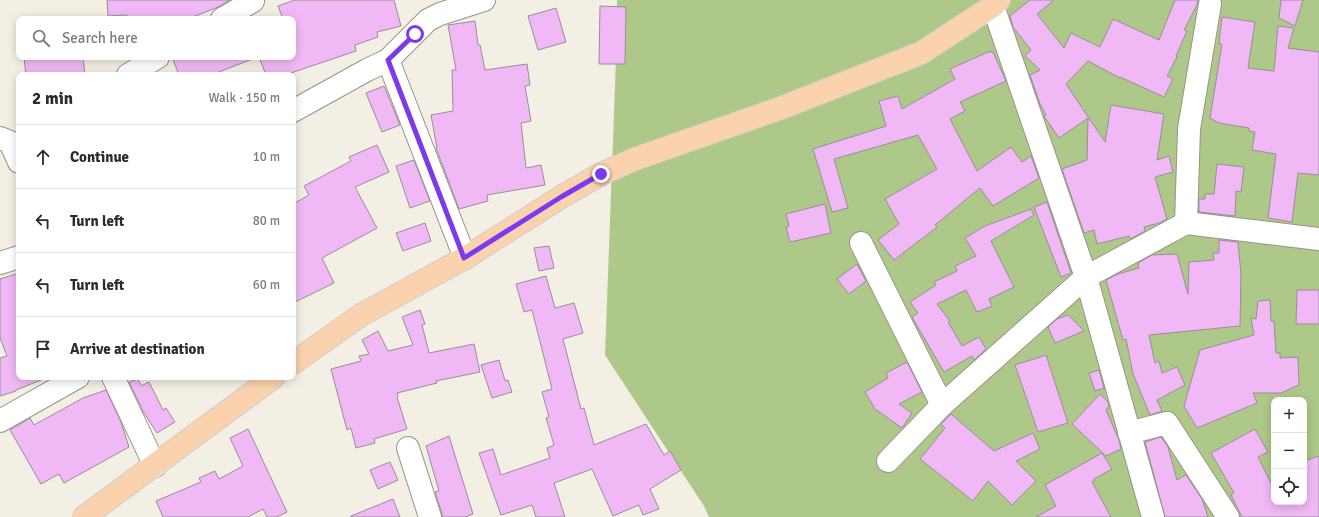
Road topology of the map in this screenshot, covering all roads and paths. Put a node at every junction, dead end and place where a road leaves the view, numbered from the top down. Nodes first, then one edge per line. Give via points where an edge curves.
1 (484, 0) edge
2 (253, 1) dead end
3 (996, 3) edge
4 (1210, 4) dead end
5 (227, 16) edge
6 (153, 60) edge
7 (388, 60) junction
8 (133, 72) edge
9 (296, 109) edge
10 (10, 138) edge
11 (16, 154) edge
12 (1186, 224) junction
13 (1319, 239) edge
14 (861, 243) dead end
15 (16, 258) edge
16 (464, 258) junction
17 (0, 264) edge
18 (1086, 277) junction
19 (296, 361) edge
20 (73, 380) edge
21 (114, 380) edge
22 (270, 380) edge
23 (942, 405) junction
24 (0, 421) edge
25 (1129, 433) junction
26 (408, 448) dead end
27 (888, 461) dead end
28 (155, 466) junction
29 (84, 517) edge
30 (430, 517) edge
31 (1153, 517) edge
32 (1228, 517) edge

1 - 7 street via 428,20
2 - 5 street
3 - 16 main road via 921,53 781,108 635,159 601,174
3 - 18 street
4 - 12 street via 1189,129
6 - 8 street
7 - 9 street
7 - 16 street
10 - 11 street
12 - 13 street
12 - 18 street
14 - 23 street
15 - 17 street
16 - 19 main road via 361,315
18 - 23 street
18 - 25 street
20 - 24 street
21 - 28 street
22 - 28 main road
23 - 27 street
25 - 31 street
25 - 32 street via 1167,423
26 - 30 street
28 - 29 main road

